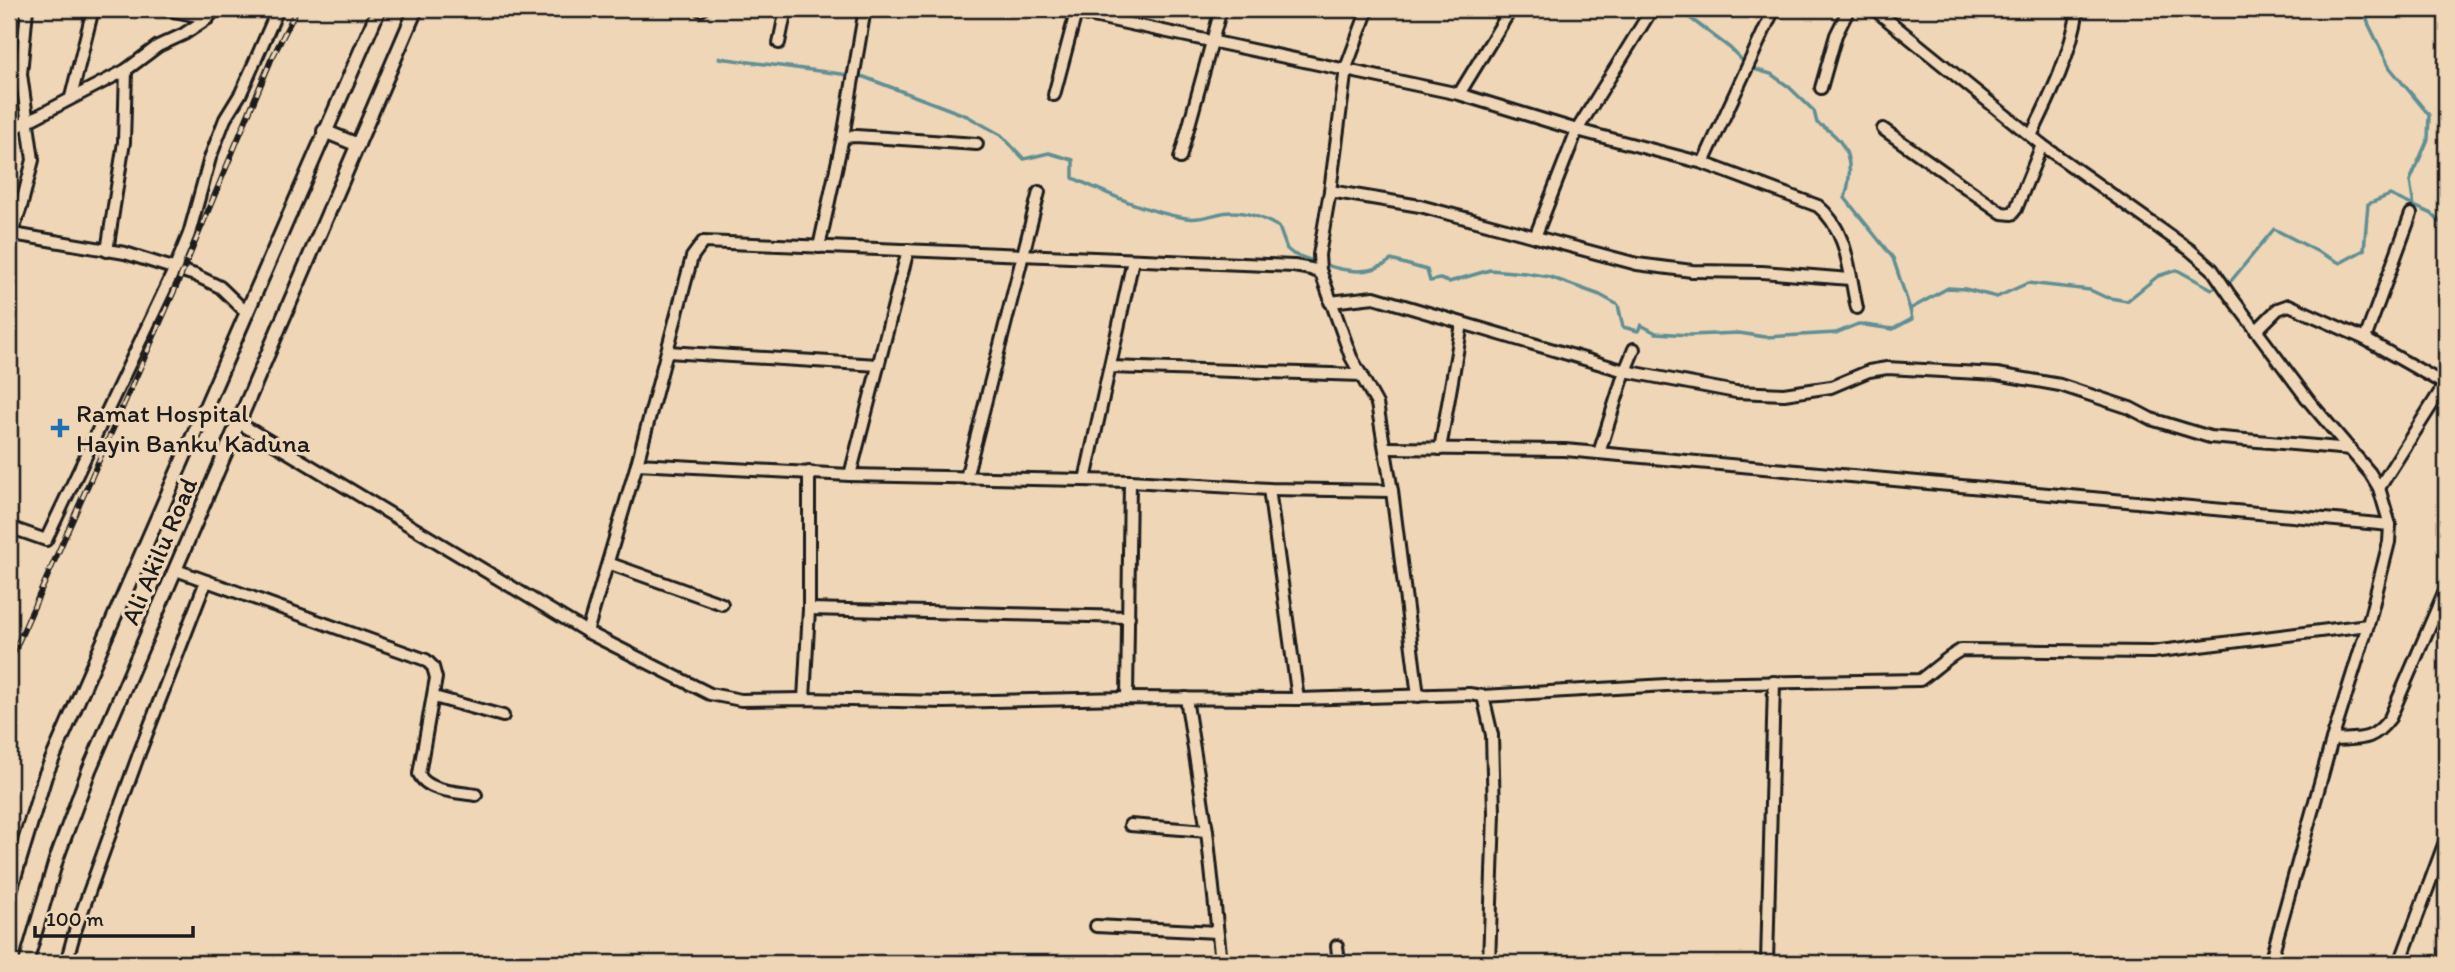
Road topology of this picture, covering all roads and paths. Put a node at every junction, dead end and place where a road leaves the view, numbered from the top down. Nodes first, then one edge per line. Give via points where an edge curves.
1 (27, 9) edge
2 (93, 9) edge
3 (164, 9) edge
4 (278, 9) edge
5 (379, 9) edge
6 (416, 9) edge
7 (786, 9) edge
8 (865, 9) edge
9 (1060, 9) edge
10 (1221, 9) edge
11 (1368, 9) edge
12 (1511, 9) edge
13 (1652, 9) edge
14 (1774, 9) edge
15 (1849, 9) edge
16 (1874, 9) edge
17 (2078, 9) edge
18 (1077, 10) edge
19 (211, 13) edge
20 (779, 43) dead end
21 (1212, 43) junction
22 (1346, 68) junction
23 (126, 70) junction
24 (1821, 88) dead end
25 (1459, 94) junction
26 (1055, 95) dead end
27 (71, 97) junction
28 (27, 122) junction
29 (1883, 129) dead end
30 (1577, 130) junction
31 (9, 131) edge
32 (324, 131) junction
33 (2031, 136) junction
34 (843, 137) junction
35 (977, 144) dead end
36 (358, 145) junction
37 (2042, 145) junction
38 (1180, 158) dead end
39 (1703, 163) junction
40 (1330, 191) junction
41 (1039, 192) dead end
42 (2411, 214) dead end
43 (1535, 237) junction
44 (11, 238) edge
45 (819, 247) junction
46 (908, 250) junction
47 (107, 251) junction
48 (1024, 255) junction
49 (1133, 260) junction
50 (176, 268) junction
51 (1320, 272) junction
52 (1850, 278) junction
53 (1330, 302) junction
54 (1857, 308) dead end
55 (245, 312) junction
56 (1462, 324) junction
57 (2256, 331) junction
58 (2365, 339) junction
59 (1634, 349) dead end
60 (668, 352) junction
61 (878, 365) junction
62 (1110, 367) junction
63 (2446, 367) edge
64 (1625, 371) junction
65 (1362, 375) junction
66 (2443, 383) edge
67 (239, 424) junction
68 (1386, 448) junction
69 (1440, 449) junction
70 (2351, 449) junction
71 (1599, 453) junction
72 (637, 464) junction
73 (809, 472) junction
74 (850, 475) junction
75 (966, 478) junction
76 (1085, 480) junction
77 (1130, 481) junction
78 (2379, 488) junction
79 (1269, 489) junction
80 (1392, 492) junction
81 (2390, 525) junction
82 (9, 527) edge
83 (608, 562) junction
84 (176, 570) junction
85 (205, 581) junction
86 (2446, 588) edge
87 (722, 604) dead end
88 (809, 608) junction
89 (1129, 617) junction
90 (2368, 625) junction
91 (587, 632) junction
92 (1774, 682) junction
93 (1418, 696) junction
94 (1483, 696) junction
95 (434, 697) junction
96 (1127, 698) junction
97 (1186, 698) junction
98 (804, 699) junction
99 (1297, 699) junction
100 (503, 716) dead end
101 (2332, 740) junction
102 (476, 795) dead end
103 (1130, 825) dead end
104 (1207, 831) junction
105 (2446, 839) edge
106 (9, 894) edge
107 (1096, 926) dead end
108 (1217, 932) junction
109 (1337, 946) dead end
110 (26, 963) edge
111 (66, 963) edge
112 (1221, 963) edge
113 (1339, 963) edge
114 (1489, 963) edge
115 (1767, 963) edge
116 (2270, 963) edge
117 (2400, 963) edge

1 - 28 street via 21,74
2 - 27 street
3 - 19 street
4 - 50 street via 220,132
5 - 32 main road, Ali Akilu Road
6 - 36 main road, Ali Akilu Road
7 - 20 street
8 - 34 street
9 - 18 street
10 - 21 street
11 - 22 street
12 - 25 street
13 - 30 street
14 - 39 street
15 - 24 street via 1836,35
16 - 33 street
17 - 33 street via 2054,90
18 - 21 street
18 - 26 street
19 - 23 street
21 - 22 street
21 - 38 street
22 - 25 street
22 - 40 street
23 - 27 street
23 - 47 street via 124,142
25 - 30 street
27 - 28 street
28 - 31 street
28 - 44 street via 33,160
29 - 37 street via 2002,213 2012,214 2016,209
30 - 39 street
30 - 43 street
32 - 36 main road
32 - 55 main road, Ali Akilu Road
33 - 37 street
34 - 35 street
34 - 45 street
36 - 67 main road, Ali Akilu Road
37 - 57 street via 2212,269
39 - 52 street via 1818,206 1841,234
40 - 43 street via 1420,206
40 - 51 street
41 - 48 street
42 - 58 street
43 - 52 street via 1637,264
44 - 47 street
45 - 46 street
45 - 60 street via 703,243 692,257
46 - 48 street
46 - 61 street
47 - 50 street
48 - 49 street
48 - 75 street
49 - 51 street via 1294,266
49 - 62 street
50 - 55 street via 220,287
50 - 82 street via 46,540
51 - 53 street
52 - 54 street
53 - 56 street via 1374,297
53 - 65 street
55 - 106 main road, Ali Akilu Road via 45,776
56 - 64 street
56 - 69 street
57 - 58 street via 2278,309 2289,305
57 - 70 street
58 - 66 street
59 - 64 street
60 - 61 street
60 - 72 street
61 - 74 street
62 - 65 street
62 - 76 street
63 - 66 street
64 - 70 street via 1736,393 1784,394 1831,387 1887,368 1997,374 2060,385 2210,437
64 - 71 street
65 - 68 street via 1377,404
66 - 78 street
67 - 84 main road, Ali Akilu Road
67 - 91 street
68 - 69 street
68 - 80 street
69 - 71 street
70 - 78 street
71 - 81 street
72 - 73 street
72 - 83 street
73 - 74 street
73 - 88 street
74 - 75 street
75 - 76 street
76 - 77 street
77 - 79 street
77 - 89 street
78 - 81 street
79 - 80 street
79 - 99 street
80 - 93 street
81 - 90 street
83 - 87 street
83 - 91 street
84 - 85 street
84 - 110 main road, Ali Akilu Road via 89,771 56,860
85 - 95 street via 426,660 436,678
85 - 111 street
86 - 101 street via 2390,718 2369,738
88 - 89 street
88 - 98 street
89 - 96 street
90 - 92 street via 2152,652 1961,650 1920,680
90 - 101 street
91 - 98 street via 710,694 741,700
92 - 94 street
92 - 115 street
93 - 94 street
93 - 99 street
94 - 114 street via 1492,735 1494,813
95 - 100 street
95 - 102 street via 419,774 431,786
96 - 97 street
96 - 98 street
97 - 99 street
97 - 104 street
101 - 116 street
103 - 104 street
104 - 108 street
105 - 117 street
107 - 108 street
108 - 112 street
109 - 113 street

